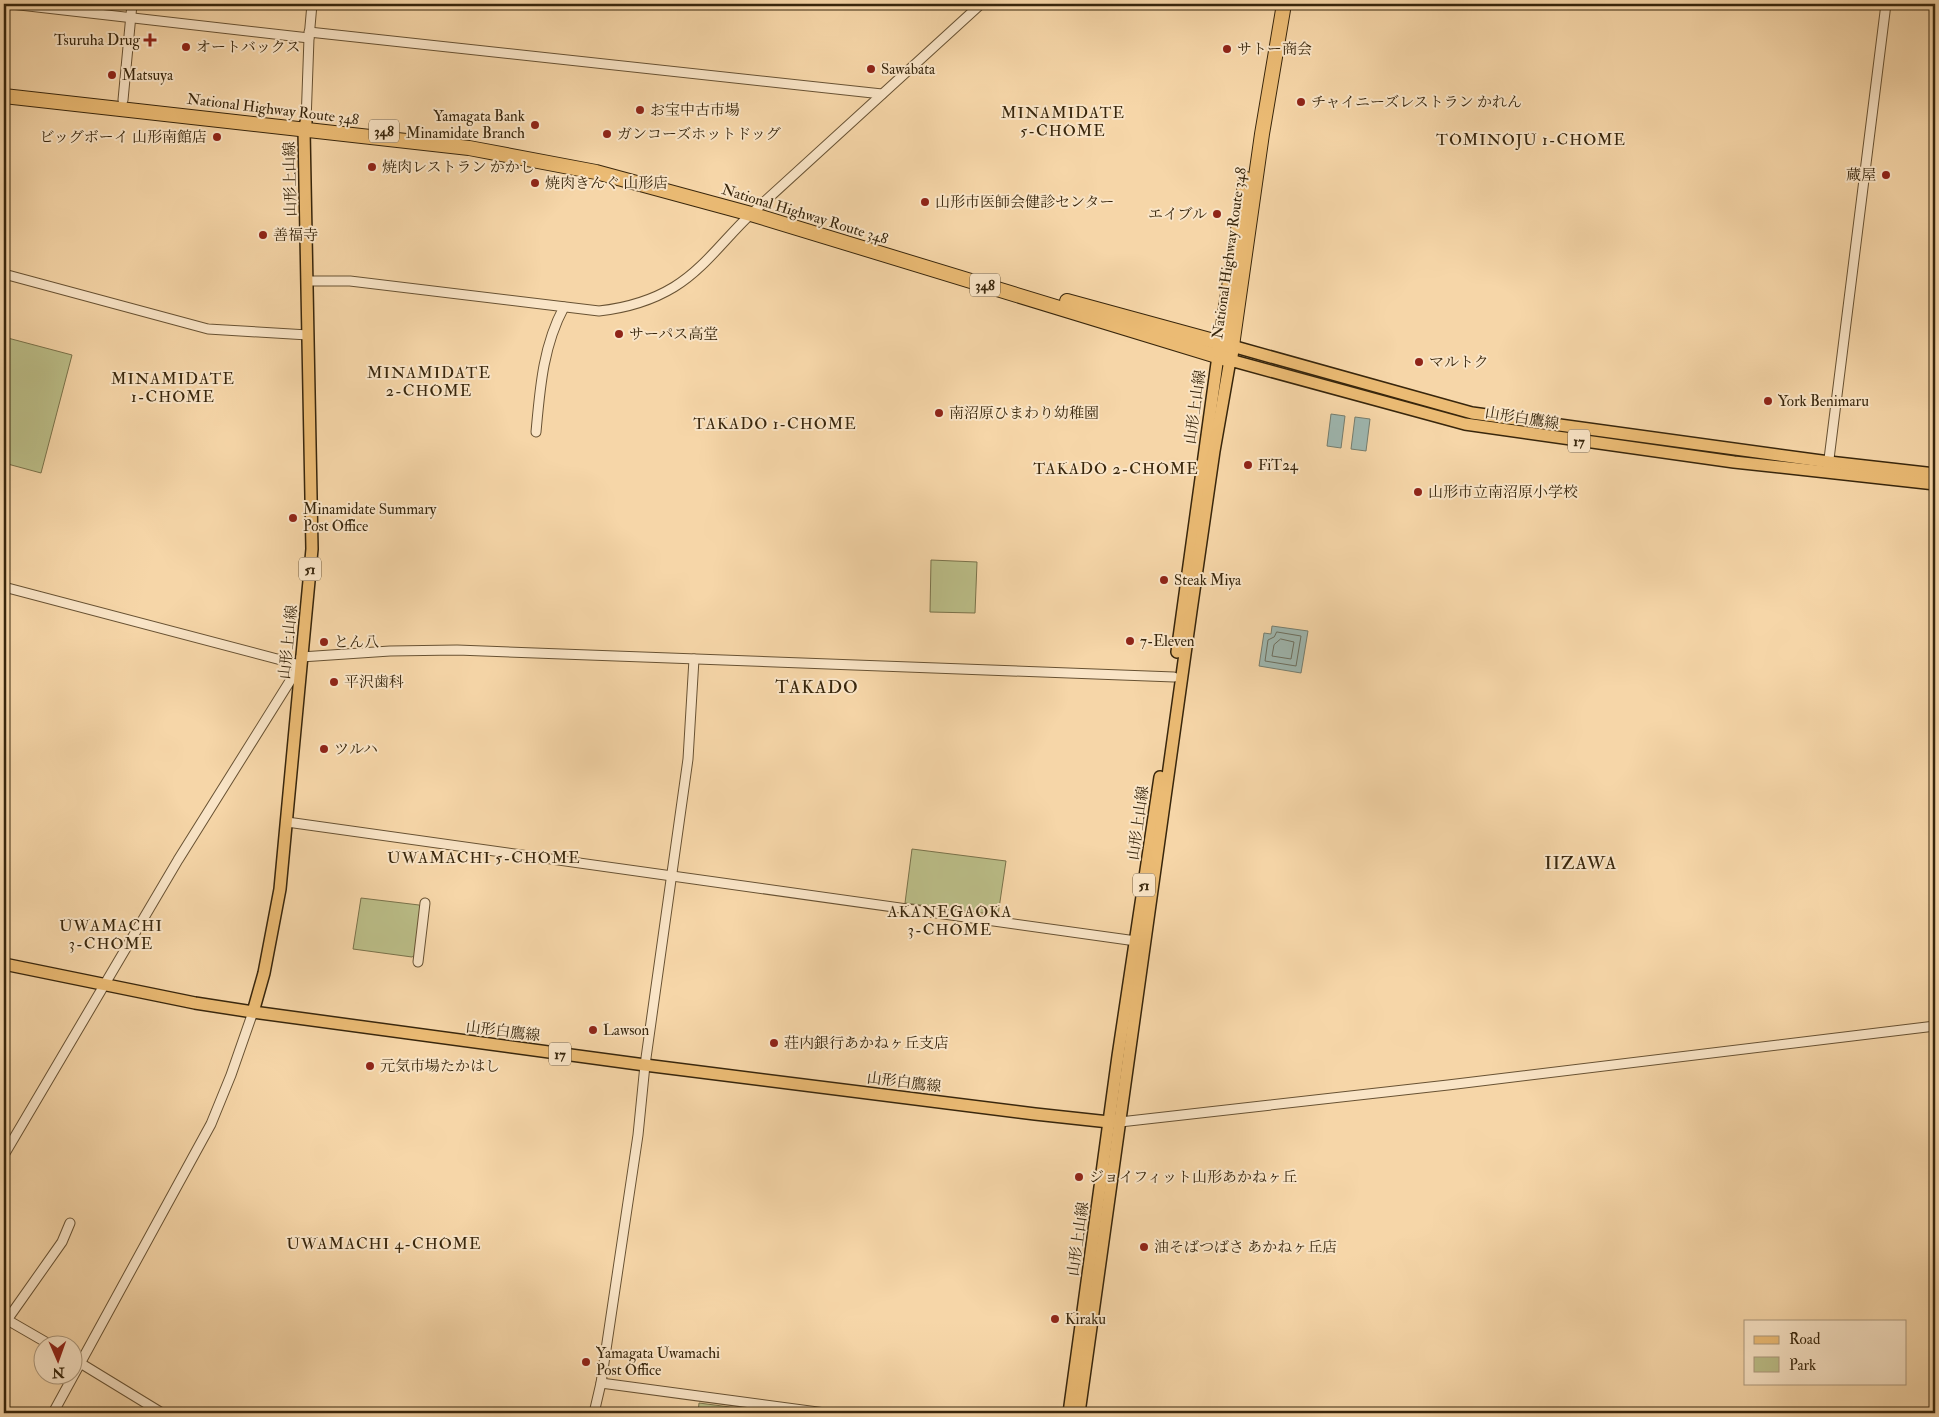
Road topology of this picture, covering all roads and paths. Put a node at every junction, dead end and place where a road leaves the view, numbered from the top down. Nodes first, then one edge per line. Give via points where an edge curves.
1 (11, 4) edge
2 (132, 4) edge
3 (312, 4) edge
4 (981, 4) edge
5 (1275, 4) edge
6 (1284, 4) edge
7 (1886, 4) edge
8 (130, 17) junction
9 (309, 35) junction
10 (4, 88) edge
11 (882, 94) junction
12 (4, 96) edge
13 (123, 100) junction
14 (305, 126) junction
15 (755, 211) junction
16 (4, 274) edge
17 (307, 281) junction
18 (564, 307) junction
19 (308, 335) junction
20 (1225, 351) junction
21 (536, 432) dead end
22 (1828, 468) junction
23 (1932, 472) edge
24 (1935, 484) edge
25 (4, 587) edge
26 (694, 659) junction
27 (301, 661) junction
28 (1174, 677) junction
29 (287, 822) junction
30 (671, 877) junction
31 (425, 903) dead end
32 (1136, 941) junction
33 (418, 962) dead end
34 (4, 964) edge
35 (106, 984) junction
36 (253, 1012) junction
37 (1935, 1026) edge
38 (645, 1065) junction
39 (1114, 1122) junction
40 (4, 1155) edge
41 (70, 1223) dead end
42 (5, 1319) edge
43 (32, 1334) edge
44 (82, 1350) edge
45 (82, 1365) edge
46 (601, 1382) junction
47 (66, 1384) edge
48 (53, 1413) edge
49 (162, 1413) edge
50 (594, 1413) edge
51 (825, 1413) edge
52 (1069, 1413) edge
53 (1079, 1413) edge

1 - 8 street
2 - 8 street
3 - 9 street
4 - 11 street
5 - 20 highway, National Highway Route 348
6 - 20 highway, National Highway Route 348
7 - 22 street
8 - 9 street
8 - 13 street
9 - 11 street
9 - 14 street
10 - 13 highway, National Highway Route 348 / 348
11 - 15 street
12 - 14 highway, National Highway Route 348 / 348
13 - 14 highway, National Highway Route 348 / 348
14 - 15 highway, National Highway Route 348 / 348 via 469,148 586,170
14 - 17 main road, 山形上山線 / 51
15 - 18 street via 696,270 657,296 611,310
15 - 20 highway, National Highway Route 348 / 348
16 - 19 street via 208,329
17 - 18 street via 350,281
17 - 19 main road, 山形上山線 / 51
18 - 21 street via 554,324 546,350
19 - 27 main road, 山形上山線 / 51 via 312,549
20 - 22 main road, 山形白鷹線 / 17 via 1464,424 1568,440
20 - 28 main road, 山形上山線 / 51
20 - 39 main road, 山形上山線 / 51 via 1213,460
22 - 23 main road, 山形白鷹線 / 17
22 - 24 main road, 山形白鷹線 / 17
25 - 27 street
26 - 27 street via 457,650 390,652
26 - 28 street
26 - 30 street via 688,759
27 - 29 main road, 山形上山線 / 51
27 - 35 street
28 - 32 main road, 山形上山線 / 51
29 - 30 street
29 - 36 main road, 山形上山線 / 51 via 280,889
30 - 32 street
30 - 38 street
31 - 33 street
32 - 39 main road, 山形上山線 / 51
34 - 35 main road, 山形白鷹線 / 17
35 - 36 main road, 山形白鷹線 / 17
35 - 40 street
36 - 38 main road, 山形白鷹線 / 17
36 - 44 street via 211,1124
37 - 39 street via 1428,1088
38 - 39 main road, 山形白鷹線 / 17
38 - 46 street via 638,1135
39 - 52 main road, 山形上山線 / 51
39 - 53 main road, 山形上山線 / 51
41 - 42 street via 62,1242
42 - 43 street
45 - 49 street
46 - 50 street
46 - 51 street
47 - 48 street

